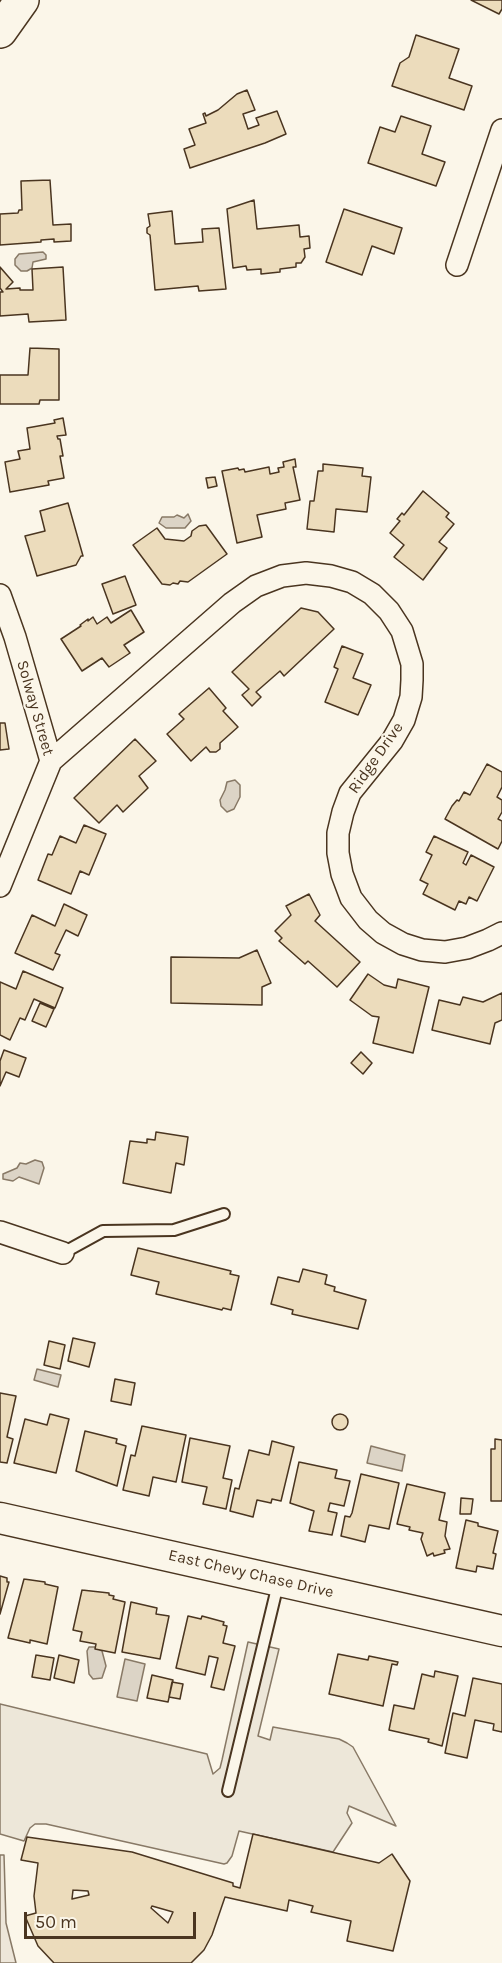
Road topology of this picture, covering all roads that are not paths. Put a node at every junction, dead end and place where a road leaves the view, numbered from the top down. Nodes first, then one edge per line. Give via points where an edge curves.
1 (22, 0) edge
2 (0, 31) edge
3 (502, 130) edge
4 (457, 265) dead end
5 (0, 595) edge
6 (51, 761) junction
7 (0, 886) edge
8 (502, 933) edge
9 (224, 1214) dead end
10 (0, 1232) edge
11 (63, 1254) joint
12 (0, 1518) edge
13 (279, 1581) junction
14 (502, 1631) edge
15 (228, 1791) dead end

1 - 2 highway
3 - 4 street
5 - 6 street, Solway Street
6 - 7 street, Solway Street
6 - 8 street, Ridge Drive via 256,586 282,576 306,573 352,582 372,594 402,631 412,664 412,681 404,720 350,793 343,812 338,854 351,898 383,933 422,950 445,952 467,948
9 - 11 lane via 174,1230 103,1231
10 - 11 street
12 - 13 main road, East Chevy Chase Drive
13 - 14 main road, East Chevy Chase Drive
13 - 15 lane

